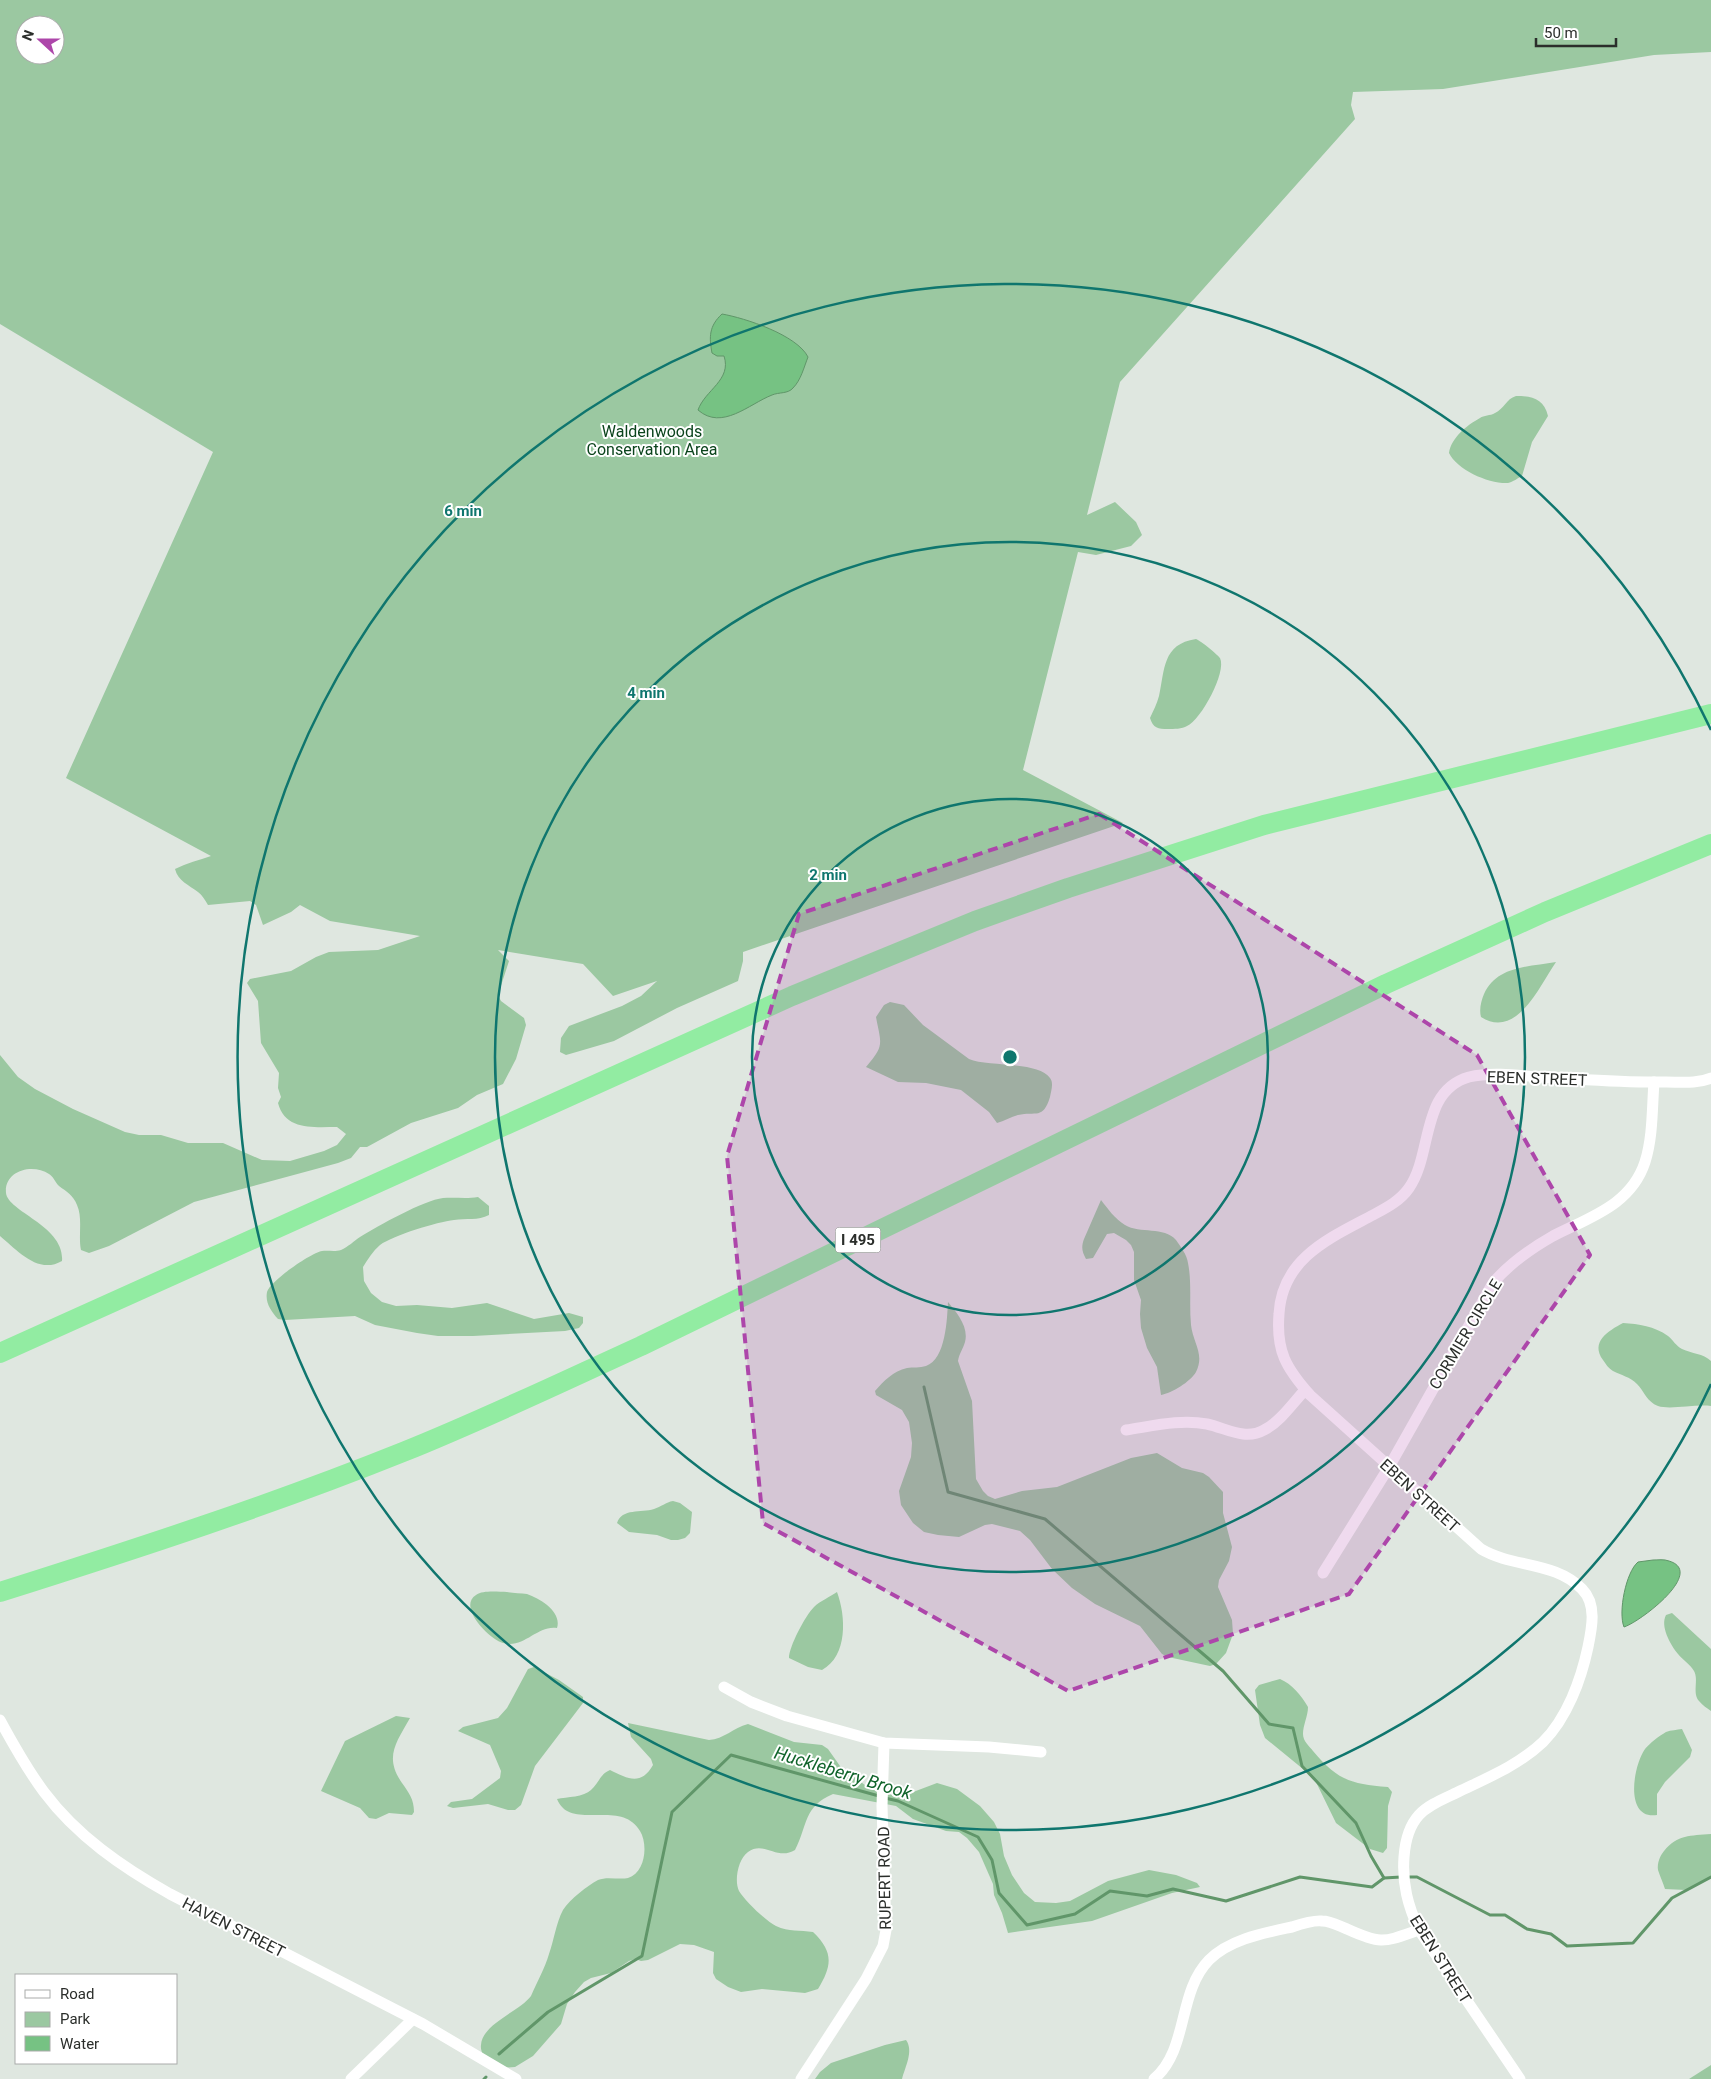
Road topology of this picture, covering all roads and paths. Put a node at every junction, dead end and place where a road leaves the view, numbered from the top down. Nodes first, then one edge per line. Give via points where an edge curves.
1 (1711, 714) edge
2 (1711, 844) edge
3 (1711, 1078) edge
4 (1654, 1082) junction
5 (0, 1353) edge
6 (1306, 1390) junction
7 (1126, 1430) dead end
8 (1389, 1467) junction
9 (1323, 1573) dead end
10 (0, 1592) edge
11 (724, 1687) dead end
12 (0, 1720) edge
13 (884, 1743) junction
14 (1041, 1752) dead end
15 (1419, 1930) junction
16 (413, 2019) junction
17 (351, 2079) edge
18 (516, 2079) edge
19 (801, 2079) edge
20 (1154, 2079) edge
21 (1520, 2079) edge

1 - 5 highway via 1264,825 1077,885 975,922 792,996
2 - 10 highway, I 495 via 1546,912 1386,984 641,1346 525,1399 307,1489 184,1533
3 - 4 street, EBEN STREET via 1696,1082
4 - 6 street, EBEN STREET via 1502,1075 1471,1077 1451,1087 1437,1104 1419,1168 1406,1192 1394,1203 1316,1247 1299,1263 1286,1285 1279,1306 1280,1342 1292,1375
4 - 8 street, CORMIER CIRCLE via 1649,1149 1634,1185 1617,1202 1552,1237 1502,1272 1486,1293
6 - 7 street via 1274,1423 1248,1435 1208,1424 1185,1422
6 - 8 street, EBEN STREET
8 - 9 street, CORMIER CIRCLE
8 - 15 street, EBEN STREET via 1481,1549 1504,1560 1548,1569 1568,1577 1588,1597 1593,1618 1586,1660 1578,1682 1555,1727 1544,1741 1494,1775 1436,1803 1419,1814 1412,1826 1405,1846 1404,1885
11 - 13 street via 750,1702 787,1716
12 - 16 street, HAVEN STREET via 44,1792 71,1823 113,1859 170,1894
13 - 14 street
13 - 19 street, RUPERT ROAD via 882,1806 886,1930 883,1946 866,1979
15 - 20 street via 1380,1941 1322,1921 1258,1934 1226,1947 1199,1973 1172,2053
15 - 21 street, EBEN STREET
16 - 17 street
16 - 18 street, HAVEN STREET

